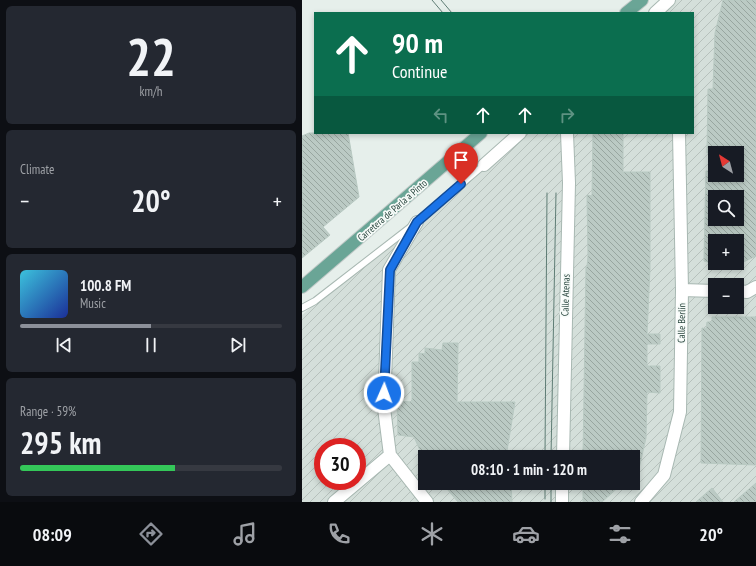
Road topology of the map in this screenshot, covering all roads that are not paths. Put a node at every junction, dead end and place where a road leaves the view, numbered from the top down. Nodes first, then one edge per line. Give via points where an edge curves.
1 (642, 0) edge
2 (669, 0) edge
3 (627, 12) edge
4 (656, 12) edge
5 (480, 134) edge
6 (519, 134) edge
7 (567, 134) edge
8 (679, 134) edge
9 (484, 165) joint
10 (417, 222) junction
11 (302, 287) edge
12 (756, 287) edge
13 (682, 290) junction
14 (708, 291) edge
15 (744, 292) edge
16 (302, 308) edge
17 (562, 450) edge
18 (390, 455) junction
19 (562, 490) edge
20 (334, 502) edge
21 (427, 502) edge
22 (562, 502) edge
23 (641, 502) edge

1 - 3 main road
2 - 4 street
5 - 11 main road, Carretera de Parla a Pinto
6 - 9 street
7 - 17 street, Calle Atenas via 569,183
8 - 13 street, Calle Berlín
9 - 10 lane
10 - 16 lane
10 - 18 street via 390,270 384,408
12 - 15 street
13 - 14 street
13 - 23 street, Calle Berlín via 680,412 664,475
18 - 20 street
18 - 21 street
19 - 22 street

